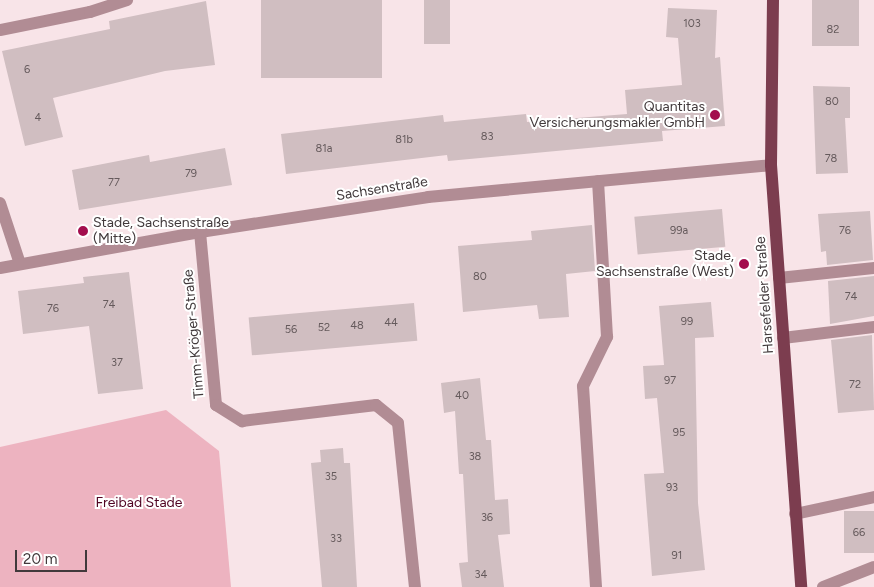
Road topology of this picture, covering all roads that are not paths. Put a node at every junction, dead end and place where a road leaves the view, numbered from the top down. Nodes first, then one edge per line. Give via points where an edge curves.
1 (127, 0) edge
2 (773, 0) edge
3 (0, 30) edge
4 (771, 165) junction
5 (598, 181) junction
6 (0, 203) edge
7 (200, 232) junction
8 (20, 264) junction
9 (0, 268) edge
10 (874, 268) edge
11 (779, 278) junction
12 (874, 327) edge
13 (783, 338) junction
14 (874, 497) edge
15 (795, 514) junction
16 (874, 567) edge
17 (415, 587) edge
18 (596, 587) edge
19 (801, 587) edge
20 (823, 587) edge

1 - 3 street via 90,12
2 - 4 main road, Harsefelder Straße
4 - 5 street, Sachsenstraße
4 - 11 main road, Harsefelder Straße
5 - 7 street, Sachsenstraße via 428,197
5 - 18 street via 607,337 583,386
6 - 8 street
7 - 8 street, Sachsenstraße
7 - 17 street, Timm-Kröger-Straße via 216,405 242,422 376,405 398,423
8 - 9 street, Sachsenstraße
10 - 11 street
11 - 13 main road, Harsefelder Straße
12 - 13 street
13 - 15 main road, Harsefelder Straße
14 - 15 street
15 - 19 main road, Harsefelder Straße
16 - 20 street

